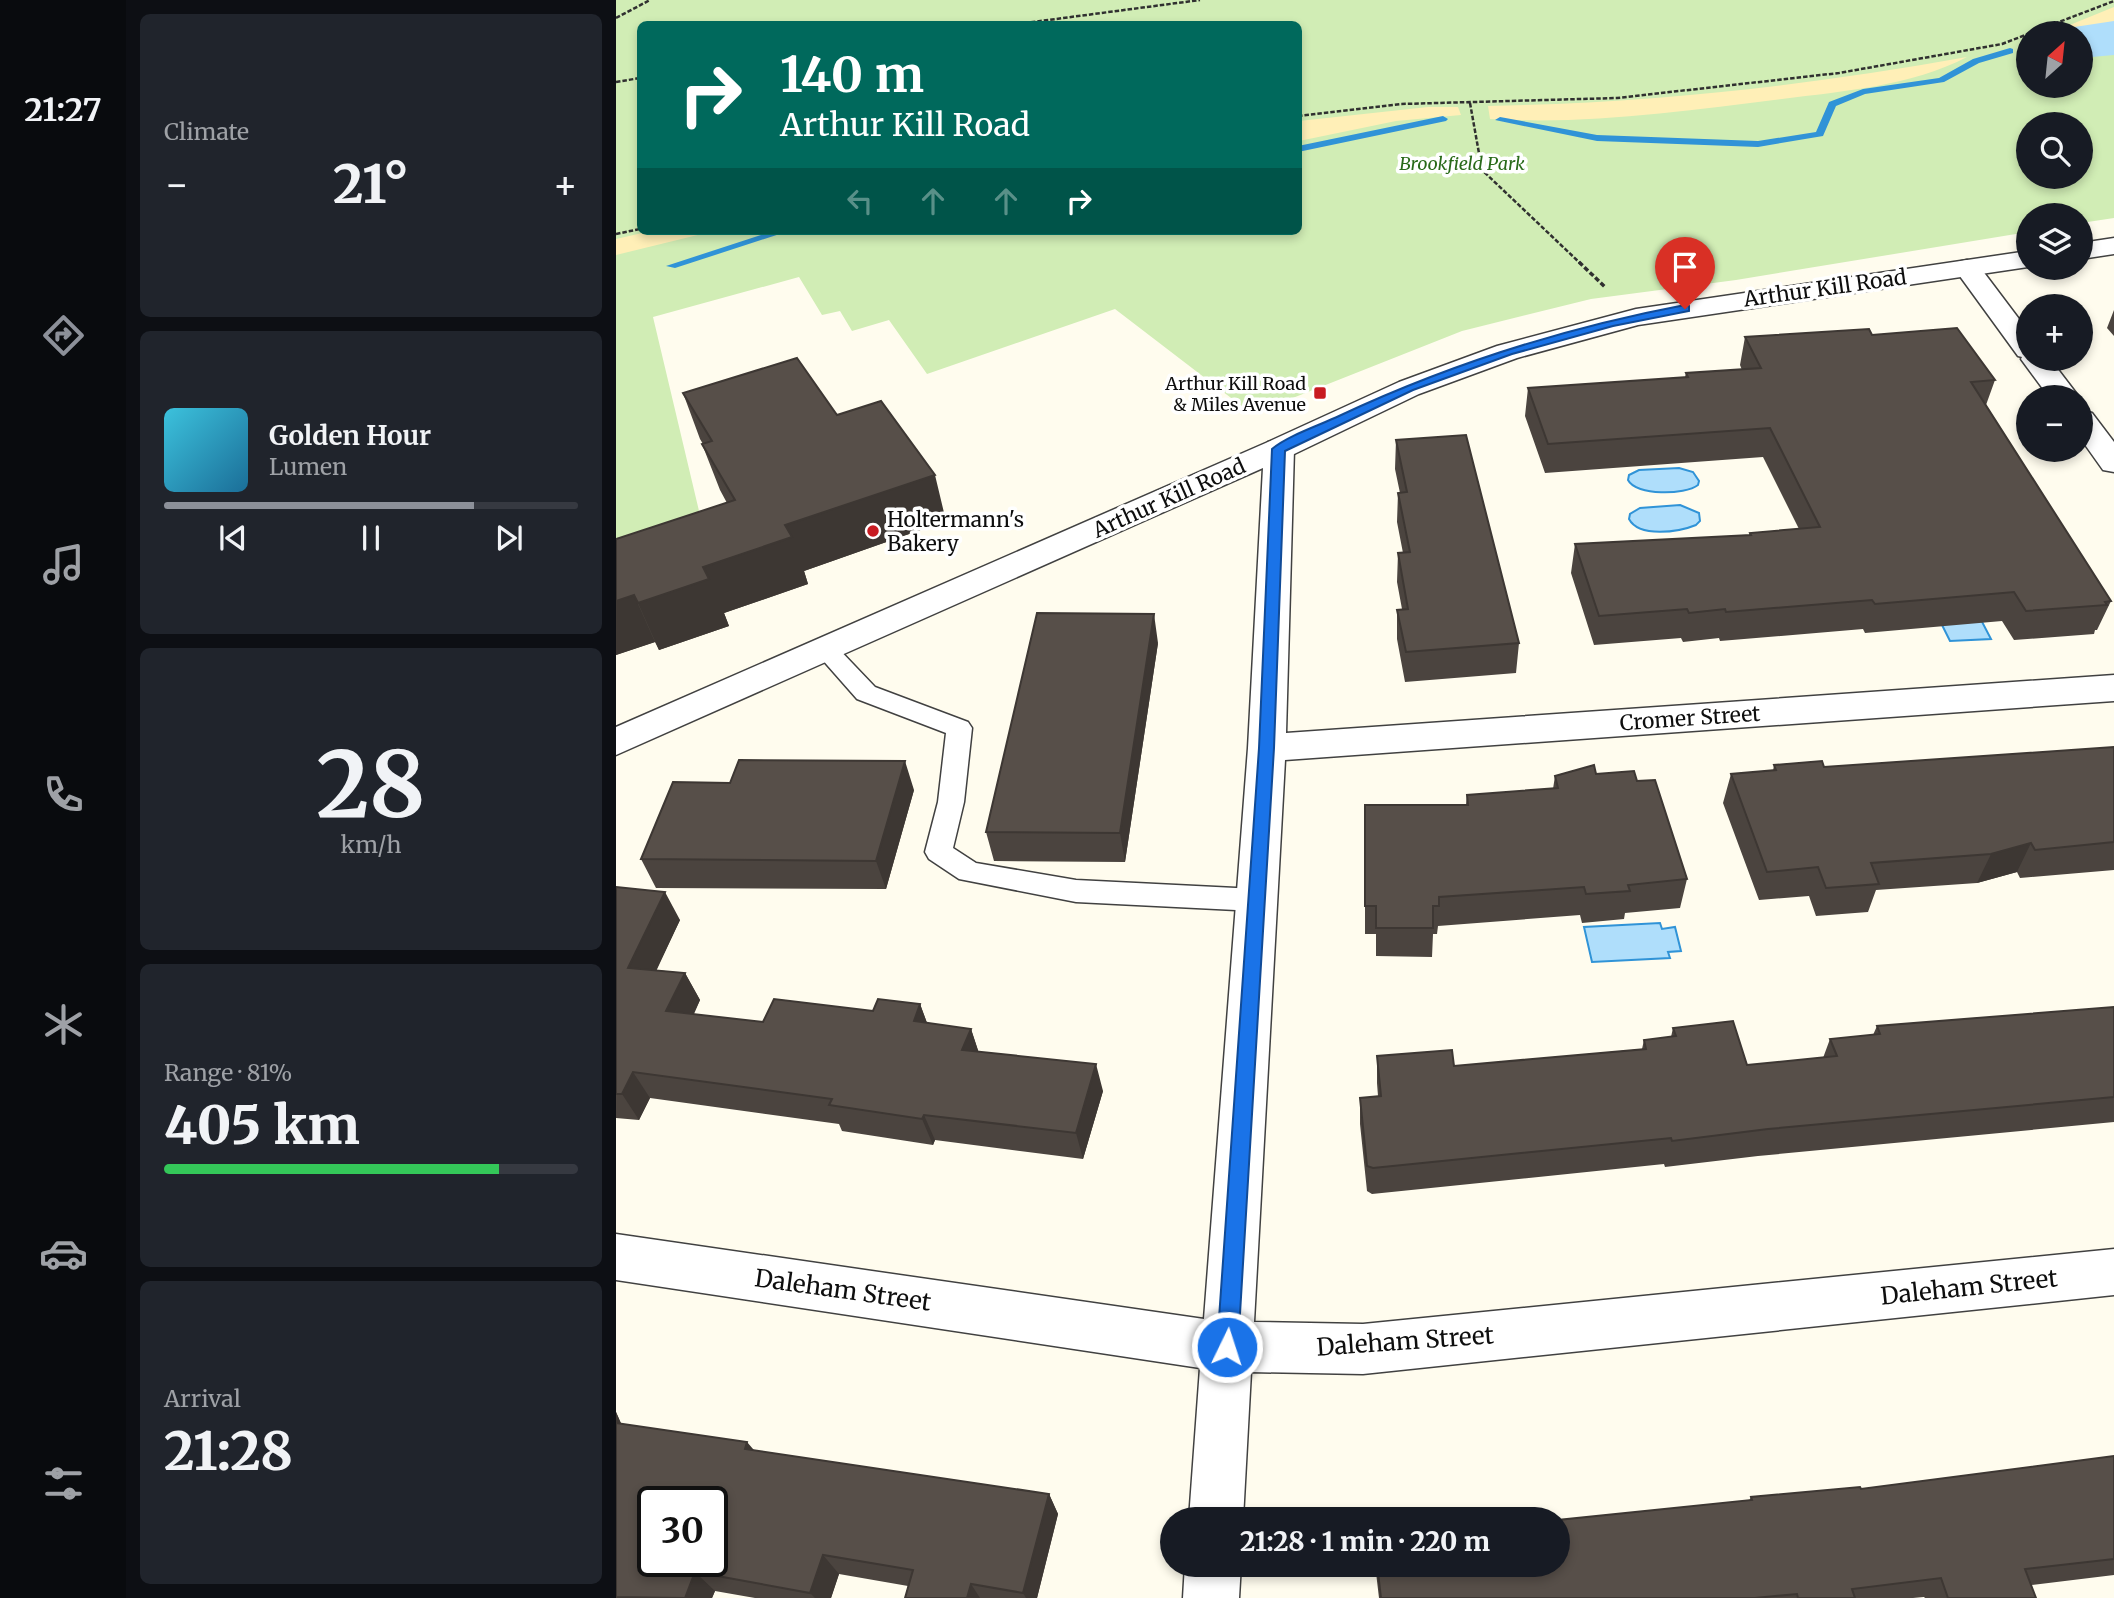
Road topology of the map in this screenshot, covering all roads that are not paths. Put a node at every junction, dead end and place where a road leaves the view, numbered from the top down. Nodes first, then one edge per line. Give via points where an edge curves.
1 (2114, 246) edge
2 (2093, 249) edge
3 (2016, 261) edge
4 (1967, 268) junction
5 (2016, 333) edge
6 (2044, 371) edge
7 (2055, 385) edge
8 (2093, 435) edge
9 (1279, 449) junction
10 (2114, 463) edge
11 (825, 649) junction
12 (2114, 688) edge
13 (616, 742) edge
14 (1267, 748) junction
15 (1256, 900) junction
16 (616, 1256) edge
17 (2114, 1272) edge
18 (1227, 1347) junction
19 (1217, 1507) edge
20 (1212, 1577) edge
21 (1211, 1598) edge

1 - 2 street
3 - 4 street, Arthur Kill Road
4 - 5 street
4 - 9 street, Arthur Kill Road via 1685,309 1588,328 1409,388
6 - 7 street
8 - 10 street
9 - 11 street, Arthur Kill Road
9 - 14 street
11 - 13 street, Arthur Kill Road
11 - 15 lane via 866,693 959,728 951,802 939,852 969,872 1076,891
12 - 14 street, Cromer Street
14 - 15 street
15 - 18 street
16 - 18 street, Daleham Street
17 - 18 street, Daleham Street via 1363,1349
18 - 19 street
20 - 21 street

